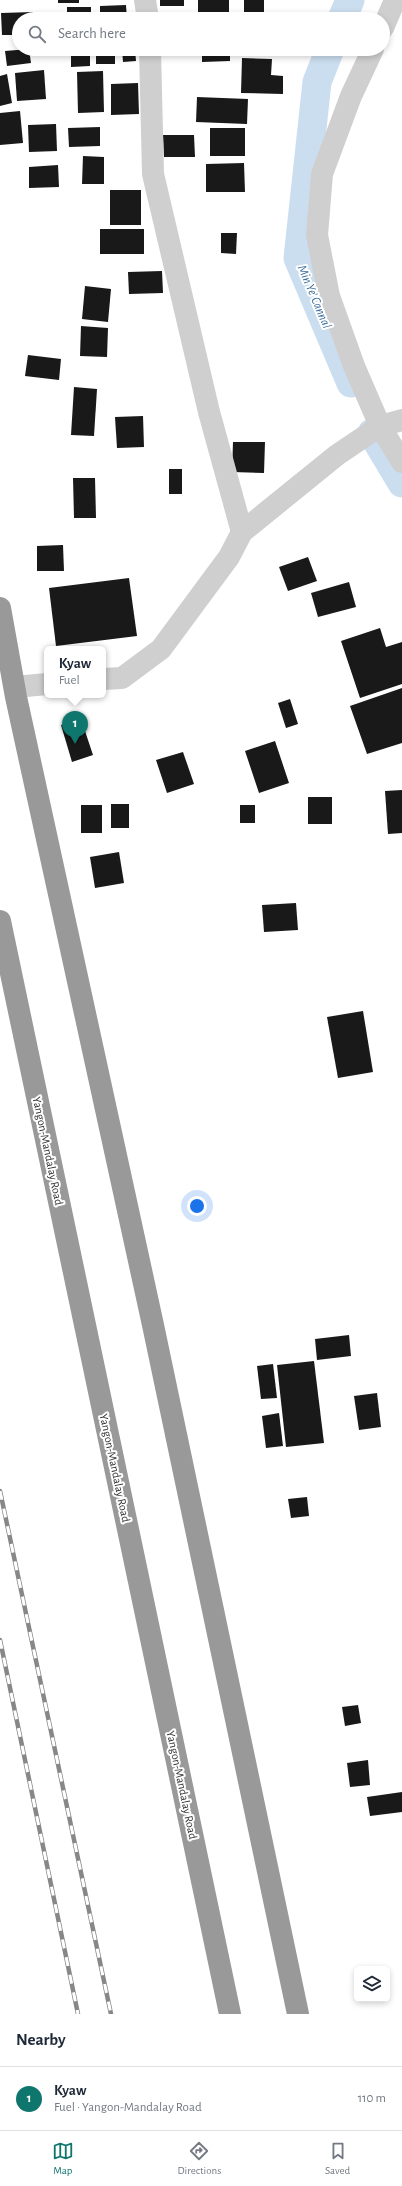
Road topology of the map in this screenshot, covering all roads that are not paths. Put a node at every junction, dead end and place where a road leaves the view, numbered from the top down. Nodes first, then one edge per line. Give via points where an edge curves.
1 (145, 0) edge
2 (395, 0) edge
3 (147, 12) edge
4 (390, 12) edge
5 (150, 56) edge
6 (370, 56) edge
7 (402, 420) edge
8 (376, 429) junction
9 (402, 462) edge
10 (242, 532) junction
11 (1, 621) edge
12 (106, 679) edge
13 (44, 684) edge
14 (15, 687) junction
15 (0, 921) edge
16 (230, 2014) edge
17 (298, 2014) edge

1 - 3 street
2 - 4 street
5 - 10 street via 153,174 209,412
6 - 8 street via 351,96 322,174 318,235 329,296
7 - 8 street
8 - 9 street
8 - 10 street via 337,454
10 - 12 street via 228,557 161,649 122,678
11 - 14 highway
13 - 14 street
14 - 17 highway via 154,1325
15 - 16 highway, Yangon-Mandalay Road

